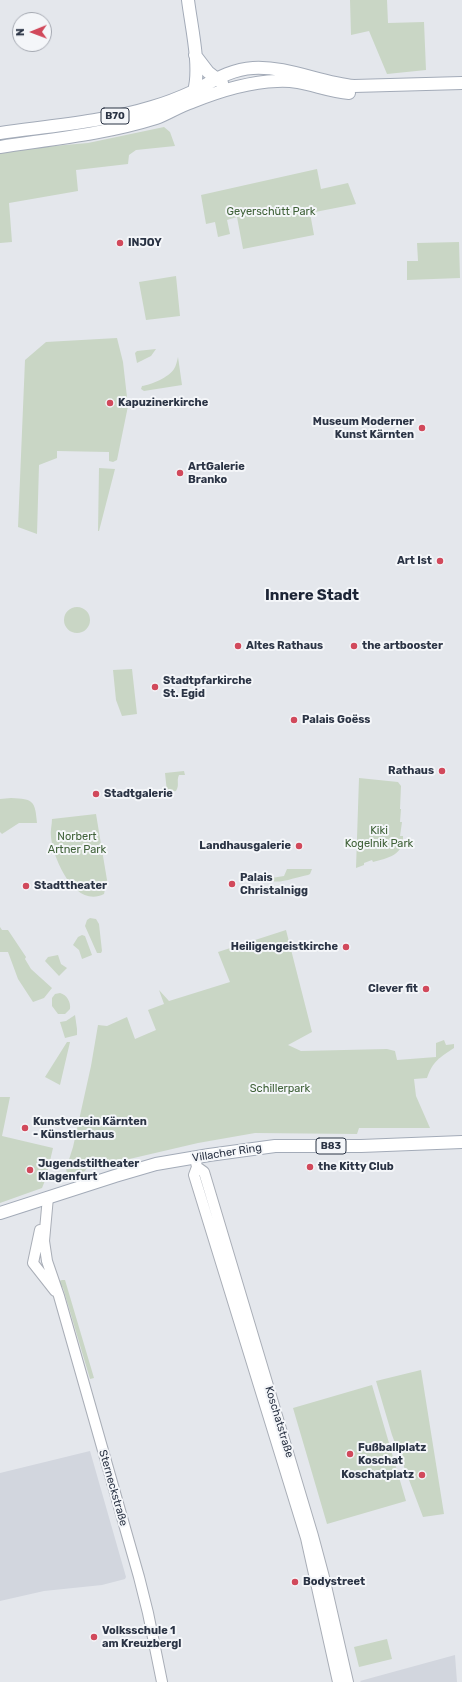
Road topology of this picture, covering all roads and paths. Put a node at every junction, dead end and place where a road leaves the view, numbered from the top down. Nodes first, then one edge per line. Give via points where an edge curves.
1 (188, 0) edge
2 (195, 55) junction
3 (216, 79) junction
4 (462, 83) edge
5 (321, 84) junction
6 (236, 87) junction
7 (194, 91) junction
8 (62, 124) junction
9 (0, 133) edge
10 (50, 140) junction
11 (0, 147) edge
12 (462, 1142) edge
13 (196, 1163) junction
14 (48, 1197) junction
15 (0, 1213) edge
16 (59, 1296) junction
17 (326, 1607) junction
18 (162, 1682) edge
19 (338, 1682) edge
20 (348, 1682) edge

1 - 2 main road, B70
2 - 3 main road, B70
2 - 7 main road, B70
3 - 5 main road, B70 via 244,69 260,68 272,69
3 - 6 main road, B70
3 - 7 main road, B70
4 - 5 main road, B70 via 405,86 357,94 332,92
5 - 6 main road, B70 via 278,81
6 - 10 main road, B70 via 190,102 158,118 126,127
7 - 8 main road, B70 via 139,111
8 - 9 main road, B70
8 - 10 main road
10 - 11 main road, B70
12 - 13 main road, Villacher Ring / B83 via 275,1146
13 - 14 main road, Villacher Ring / B83 via 156,1164
13 - 17 street, Koschatstraße via 194,1175
14 - 15 main road, Villacher Ring / B83
14 - 16 street, Sterneckstraße via 44,1241 47,1261
14 - 16 street, Sterneckstraße via 33,1263
16 - 18 street, Sterneckstraße via 142,1591
17 - 19 street, Koschatstraße
17 - 20 street, Koschatstraße

